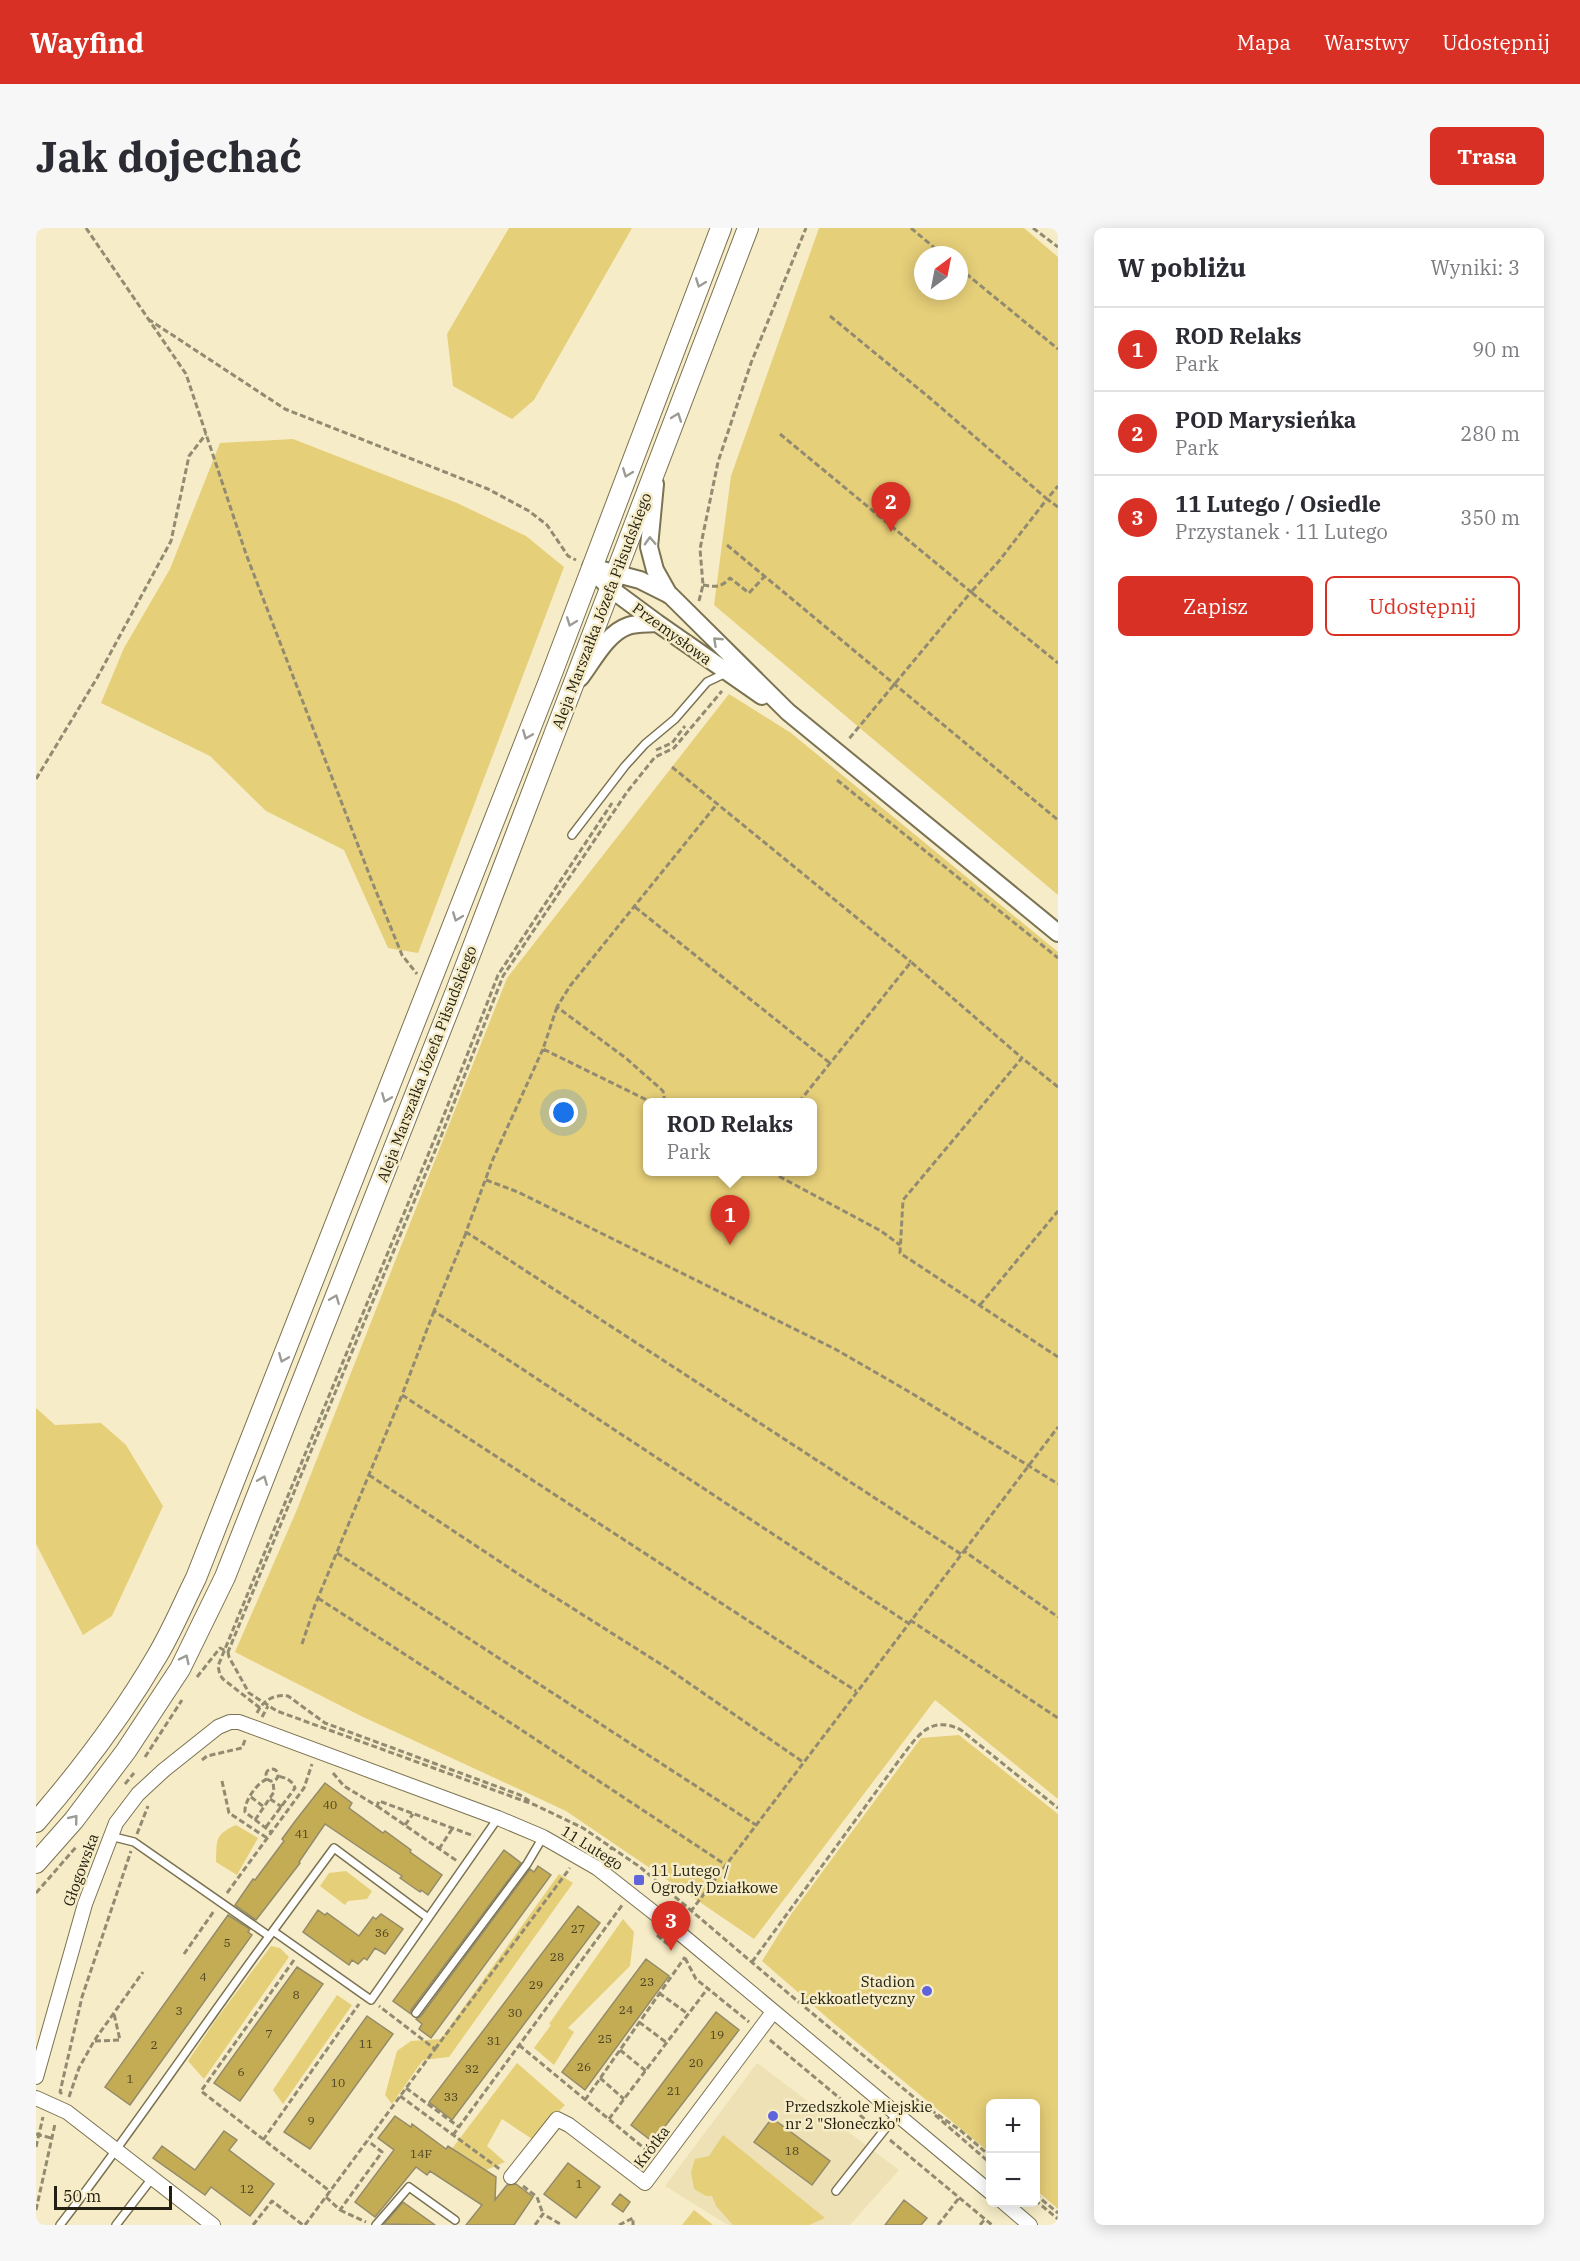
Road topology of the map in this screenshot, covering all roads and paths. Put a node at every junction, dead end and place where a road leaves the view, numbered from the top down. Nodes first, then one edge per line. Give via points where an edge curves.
1 (86, 228) edge
2 (721, 228) edge
3 (748, 228) edge
4 (806, 228) edge
5 (911, 228) edge
6 (1033, 228) edge
7 (932, 246) edge
8 (1058, 248) edge
9 (968, 275) edge
10 (830, 316) dead end
11 (147, 318) junction
12 (1058, 349) edge
13 (206, 434) junction
14 (780, 434) dead end
15 (656, 471) junction
16 (1058, 486) edge
17 (1047, 499) junction
18 (1058, 507) edge
19 (728, 545) dead end
20 (591, 567) junction
21 (765, 576) junction
22 (614, 582) junction
23 (971, 592) junction
24 (670, 595) junction
25 (657, 623) junction
26 (1058, 663) edge
27 (733, 667) junction
28 (893, 683) junction
29 (572, 690) junction
30 (722, 691) dead end
31 (702, 706) dead end
32 (651, 753) dead end
33 (838, 753) junction
34 (672, 767) dead end
35 (36, 778) edge
36 (630, 780) dead end
37 (837, 780) dead end
38 (717, 804) junction
39 (1058, 820) edge
40 (572, 835) dead end
41 (635, 907) junction
42 (1058, 933) edge
43 (1058, 958) edge
44 (911, 962) junction
45 (433, 979) junction
46 (557, 1007) junction
47 (543, 1049) junction
48 (1022, 1058) junction
49 (830, 1062) junction
50 (1058, 1087) edge
51 (643, 1098) edge
52 (664, 1098) edge
53 (802, 1098) edge
54 (778, 1176) edge
55 (486, 1180) junction
56 (1058, 1211) edge
57 (466, 1232) junction
58 (900, 1245) junction
59 (980, 1305) junction
60 (434, 1311) junction
61 (1058, 1357) edge
62 (402, 1395) junction
63 (1058, 1427) edge
64 (1028, 1464) junction
65 (369, 1475) junction
66 (1058, 1484) edge
67 (337, 1553) junction
68 (962, 1553) junction
69 (318, 1598) junction
70 (1058, 1617) edge
71 (909, 1622) junction
72 (302, 1644) dead end
73 (226, 1651) junction
74 (192, 1685) dead end
75 (856, 1691) junction
76 (186, 1695) dead end
77 (263, 1703) junction
78 (260, 1708) junction
79 (1058, 1718) edge
80 (230, 1722) joint
81 (252, 1726) junction
82 (253, 1741) dead end
83 (303, 1759) dead end
84 (803, 1762) junction
85 (141, 1763) dead end
86 (199, 1763) dead end
87 (313, 1763) junction
88 (321, 1766) dead end
89 (329, 1768) dead end
90 (278, 1776) junction
91 (267, 1779) junction
92 (222, 1781) dead end
93 (273, 1782) junction
94 (151, 1797) dead end
95 (250, 1797) junction
96 (270, 1798) junction
97 (535, 1805) junction
98 (377, 1806) junction
99 (264, 1807) junction
100 (282, 1807) junction
101 (1058, 1808) edge
102 (413, 1814) junction
103 (498, 1818) junction
104 (255, 1820) junction
105 (36, 1822) edge
106 (405, 1825) junction
107 (756, 1825) junction
108 (265, 1827) junction
109 (452, 1828) junction
110 (490, 1831) junction
111 (271, 1832) junction
112 (110, 1836) junction
113 (543, 1837) junction
114 (267, 1838) junction
115 (134, 1842) junction
116 (439, 1849) junction
117 (36, 1863) edge
118 (726, 1865) junction
119 (464, 1866) junction
120 (572, 1866) dead end
121 (221, 1902) junction
122 (624, 1903) dead end
123 (691, 1911) junction
124 (428, 1918) junction
125 (676, 1930) junction
126 (271, 1933) junction
127 (301, 1950) junction
128 (184, 1954) dead end
129 (684, 1957) dead end
130 (753, 1962) junction
131 (143, 1972) dead end
132 (708, 1988) dead end
133 (659, 1994) junction
134 (368, 1998) junction
135 (773, 2012) junction
136 (416, 2013) dead end
137 (114, 2014) junction
138 (688, 2014) junction
139 (639, 2022) junction
140 (94, 2041) junction
141 (667, 2043) junction
142 (519, 2045) junction
143 (435, 2049) junction
144 (620, 2050) junction
145 (646, 2071) junction
146 (36, 2077) edge
147 (600, 2078) junction
148 (406, 2088) junction
149 (400, 2096) junction
150 (36, 2098) edge
151 (624, 2099) junction
152 (585, 2100) junction
153 (68, 2106) junction
154 (897, 2114) junction
155 (444, 2115) junction
156 (429, 2117) junction
157 (609, 2120) junction
158 (459, 2127) junction
159 (36, 2134) edge
160 (453, 2135) junction
161 (51, 2138) junction
162 (263, 2140) junction
163 (368, 2141) junction
164 (117, 2150) junction
165 (654, 2152) dead end
166 (987, 2153) edge
167 (153, 2177) junction
168 (512, 2177) junction
169 (986, 2189) edge
170 (837, 2191) dead end
171 (331, 2192) junction
172 (326, 2197) junction
173 (960, 2198) dead end
174 (1040, 2198) edge
175 (1040, 2204) edge
176 (1009, 2207) edge
177 (36, 2210) edge
178 (340, 2210) junction
179 (1058, 2213) edge
180 (543, 2214) junction
181 (985, 2219) dead end
182 (1058, 2219) edge
183 (455, 2220) dead end
184 (60, 2225) edge
185 (116, 2225) edge
186 (213, 2225) edge
187 (253, 2225) edge
188 (304, 2225) edge
189 (374, 2225) edge
190 (535, 2225) edge
191 (562, 2225) edge
192 (619, 2225) edge
193 (633, 2225) edge
194 (938, 2225) edge
195 (980, 2225) edge
196 (1030, 2225) edge

1 - 11 path
2 -> 20 main road, Aleja Marszałka Józefa Piłsudskiego
15 -> 3 main road, Aleja Marszałka Józefa Piłsudskiego
4 - 21 path via 751,363 718,462 700,549 703,585 724,585 730,578 749,593
5 - 7 path
6 - 8 path
9 - 12 path
10 - 17 path
11 - 13 path via 186,374
11 - 20 path via 285,409 488,489 529,511 547,525 568,556
13 - 35 path via 189,456 171,541 97,678
13 - 45 path via 246,554 402,955 415,974
14 - 23 path
15 - 22 main road, Aleja Marszałka Józefa Piłsudskiego
24 -> 15 street via 655,570 649,547
16 - 17 path
17 - 18 path
17 - 23 path
19 - 21 path
20 - 22 street, Przemysłowa
20 -> 45 main road, Aleja Marszałka Józefa Piłsudskiego
21 - 28 path
22 - 24 street, Przemysłowa via 640,580
22 - 25 street, Przemysłowa
22 - 29 main road, Aleja Marszałka Józefa Piłsudskiego
23 - 26 path
23 - 28 path
27 -> 24 street, Przemysłowa
25 - 27 street, Przemysłowa
25 - 29 street via 627,626 617,633 604,644
27 - 33 street, Przemysłowa
27 - 40 lane via 707,682 675,719 645,744
28 - 33 path
28 - 39 path
117 -> 29 main road, Aleja Marszałka Józefa Piłsudskiego via 120,1760 180,1669 225,1576
30 - 73 path via 674,748 655,757 627,792 502,976 437,1145
31 - 32 path via 672,743
33 - 42 street, Przemysłowa
34 - 38 path
36 - 73 path via 498,975
37 - 43 path
38 - 41 path
38 - 44 path
41 - 46 path
41 - 49 path
44 - 48 path
44 - 49 path
45 -> 105 main road, Aleja Marszałka Józefa Piłsudskiego via 196,1578 158,1654 113,1726
46 - 47 path
46 - 52 path via 627,1059 663,1091
47 - 51 path
47 - 55 path
48 - 50 path
48 - 58 path via 903,1200
49 - 53 path
54 - 58 path
55 - 57 path
55 - 64 path via 518,1192 835,1349
56 - 59 path
57 - 60 path
57 - 68 path
58 - 59 path via 900,1253
59 - 61 path
60 - 62 path
60 - 71 path
62 - 65 path
62 - 75 path
63 - 64 path
64 - 66 path
64 - 68 path
65 - 67 path
65 - 84 path via 668,1668
67 - 69 path
67 - 107 path
68 - 70 path
68 - 71 path
69 - 72 path
69 - 118 path
71 - 75 path
71 - 79 path
73 - 74 path via 220,1648
73 - 77 path via 249,1693
73 - 78 path via 218,1666 219,1675
75 - 84 path
76 - 85 path
77 - 78 path
77 - 97 path
77 - 97 path via 275,1696 288,1696 325,1723 520,1795
78 - 81 path
80 - 81 street, 11 Lutego
80 - 112 street, Głogowska via 213,1730 144,1788
81 - 103 street, 11 Lutego
82 - 86 path via 246,1739 242,1748 207,1756
83 - 87 path
84 - 107 path
87 - 88 path
87 - 111 path via 304,1788
89 - 98 path via 344,1786
90 - 91 path via 272,1769
90 - 93 path
90 - 100 path via 295,1788
91 - 93 path
91 - 95 path
92 - 114 path via 229,1812
93 - 96 path
94 - 115 path
95 - 99 path
95 - 104 path via 244,1805 245,1812
96 - 99 path
96 - 100 path
97 - 123 path via 612,1846
98 - 102 path via 379,1801
98 - 106 path
99 - 104 path
100 - 108 path
101 - 130 path via 961,1730 938,1724 927,1728 897,1763
102 - 106 path
102 - 109 path
103 - 110 lane
103 - 113 street, 11 Lutego
104 - 108 path
106 - 116 path
107 - 118 path
108 - 111 path
109 - 110 path via 472,1836
109 - 116 path
110 - 119 lane
111 - 114 path
112 - 115 lane
112 - 146 street, Głogowska via 82,1915
113 - 125 street, 11 Lutego via 597,1868
113 - 136 lane
114 - 121 path
115 - 121 lane
115 - 153 path via 82,1997 60,2092
116 - 119 path
118 - 123 path
119 - 124 lane
120 - 143 path
121 - 126 lane
121 - 128 path
122 - 142 path
123 - 125 path
123 - 130 path
124 - 126 lane via 334,1848
124 - 134 lane
125 - 135 street, 11 Lutego
126 - 127 lane
126 - 164 lane
127 - 134 lane
127 - 162 path via 201,2091
129 - 133 path
130 - 166 path
131 - 137 path
132 - 138 path
133 - 138 path
133 - 139 path
134 - 143 path
134 - 162 path
135 - 154 street, 11 Lutego
135 - 168 street, Krótka via 645,2183 557,2120
137 - 140 path
137 - 140 path via 120,2040
138 - 141 path
139 - 141 path
139 - 144 path
140 - 153 path via 79,2068
141 - 145 path
142 - 152 path
142 - 158 path
143 - 148 path
144 - 145 path
144 - 147 path
145 - 151 path
147 - 151 path
147 - 152 path
148 - 149 path
148 - 155 path
149 - 156 path
149 - 163 path
150 - 153 street
151 - 157 path
152 - 157 path
153 - 161 path via 58,2125 54,2124
153 - 164 street
154 - 169 street, 11 Lutego
154 - 170 lane
155 - 156 path
155 - 158 path
156 - 160 path
157 - 165 path
158 - 160 path
159 - 161 path
160 - 168 path
161 - 177 path
162 - 171 path
163 - 171 path
163 - 178 path via 382,2152
164 - 167 street
164 - 184 lane
167 - 185 lane
167 - 186 street
168 - 180 path via 537,2197
171 - 172 path
172 - 178 path
172 - 188 path
173 - 194 path
174 - 179 path
175 - 182 path
176 - 196 street
178 - 189 path
180 - 190 path
180 - 191 path
181 - 195 path
183 - 189 lane via 409,2187
187 - 188 path via 272,2201
192 - 193 path via 633,2218

